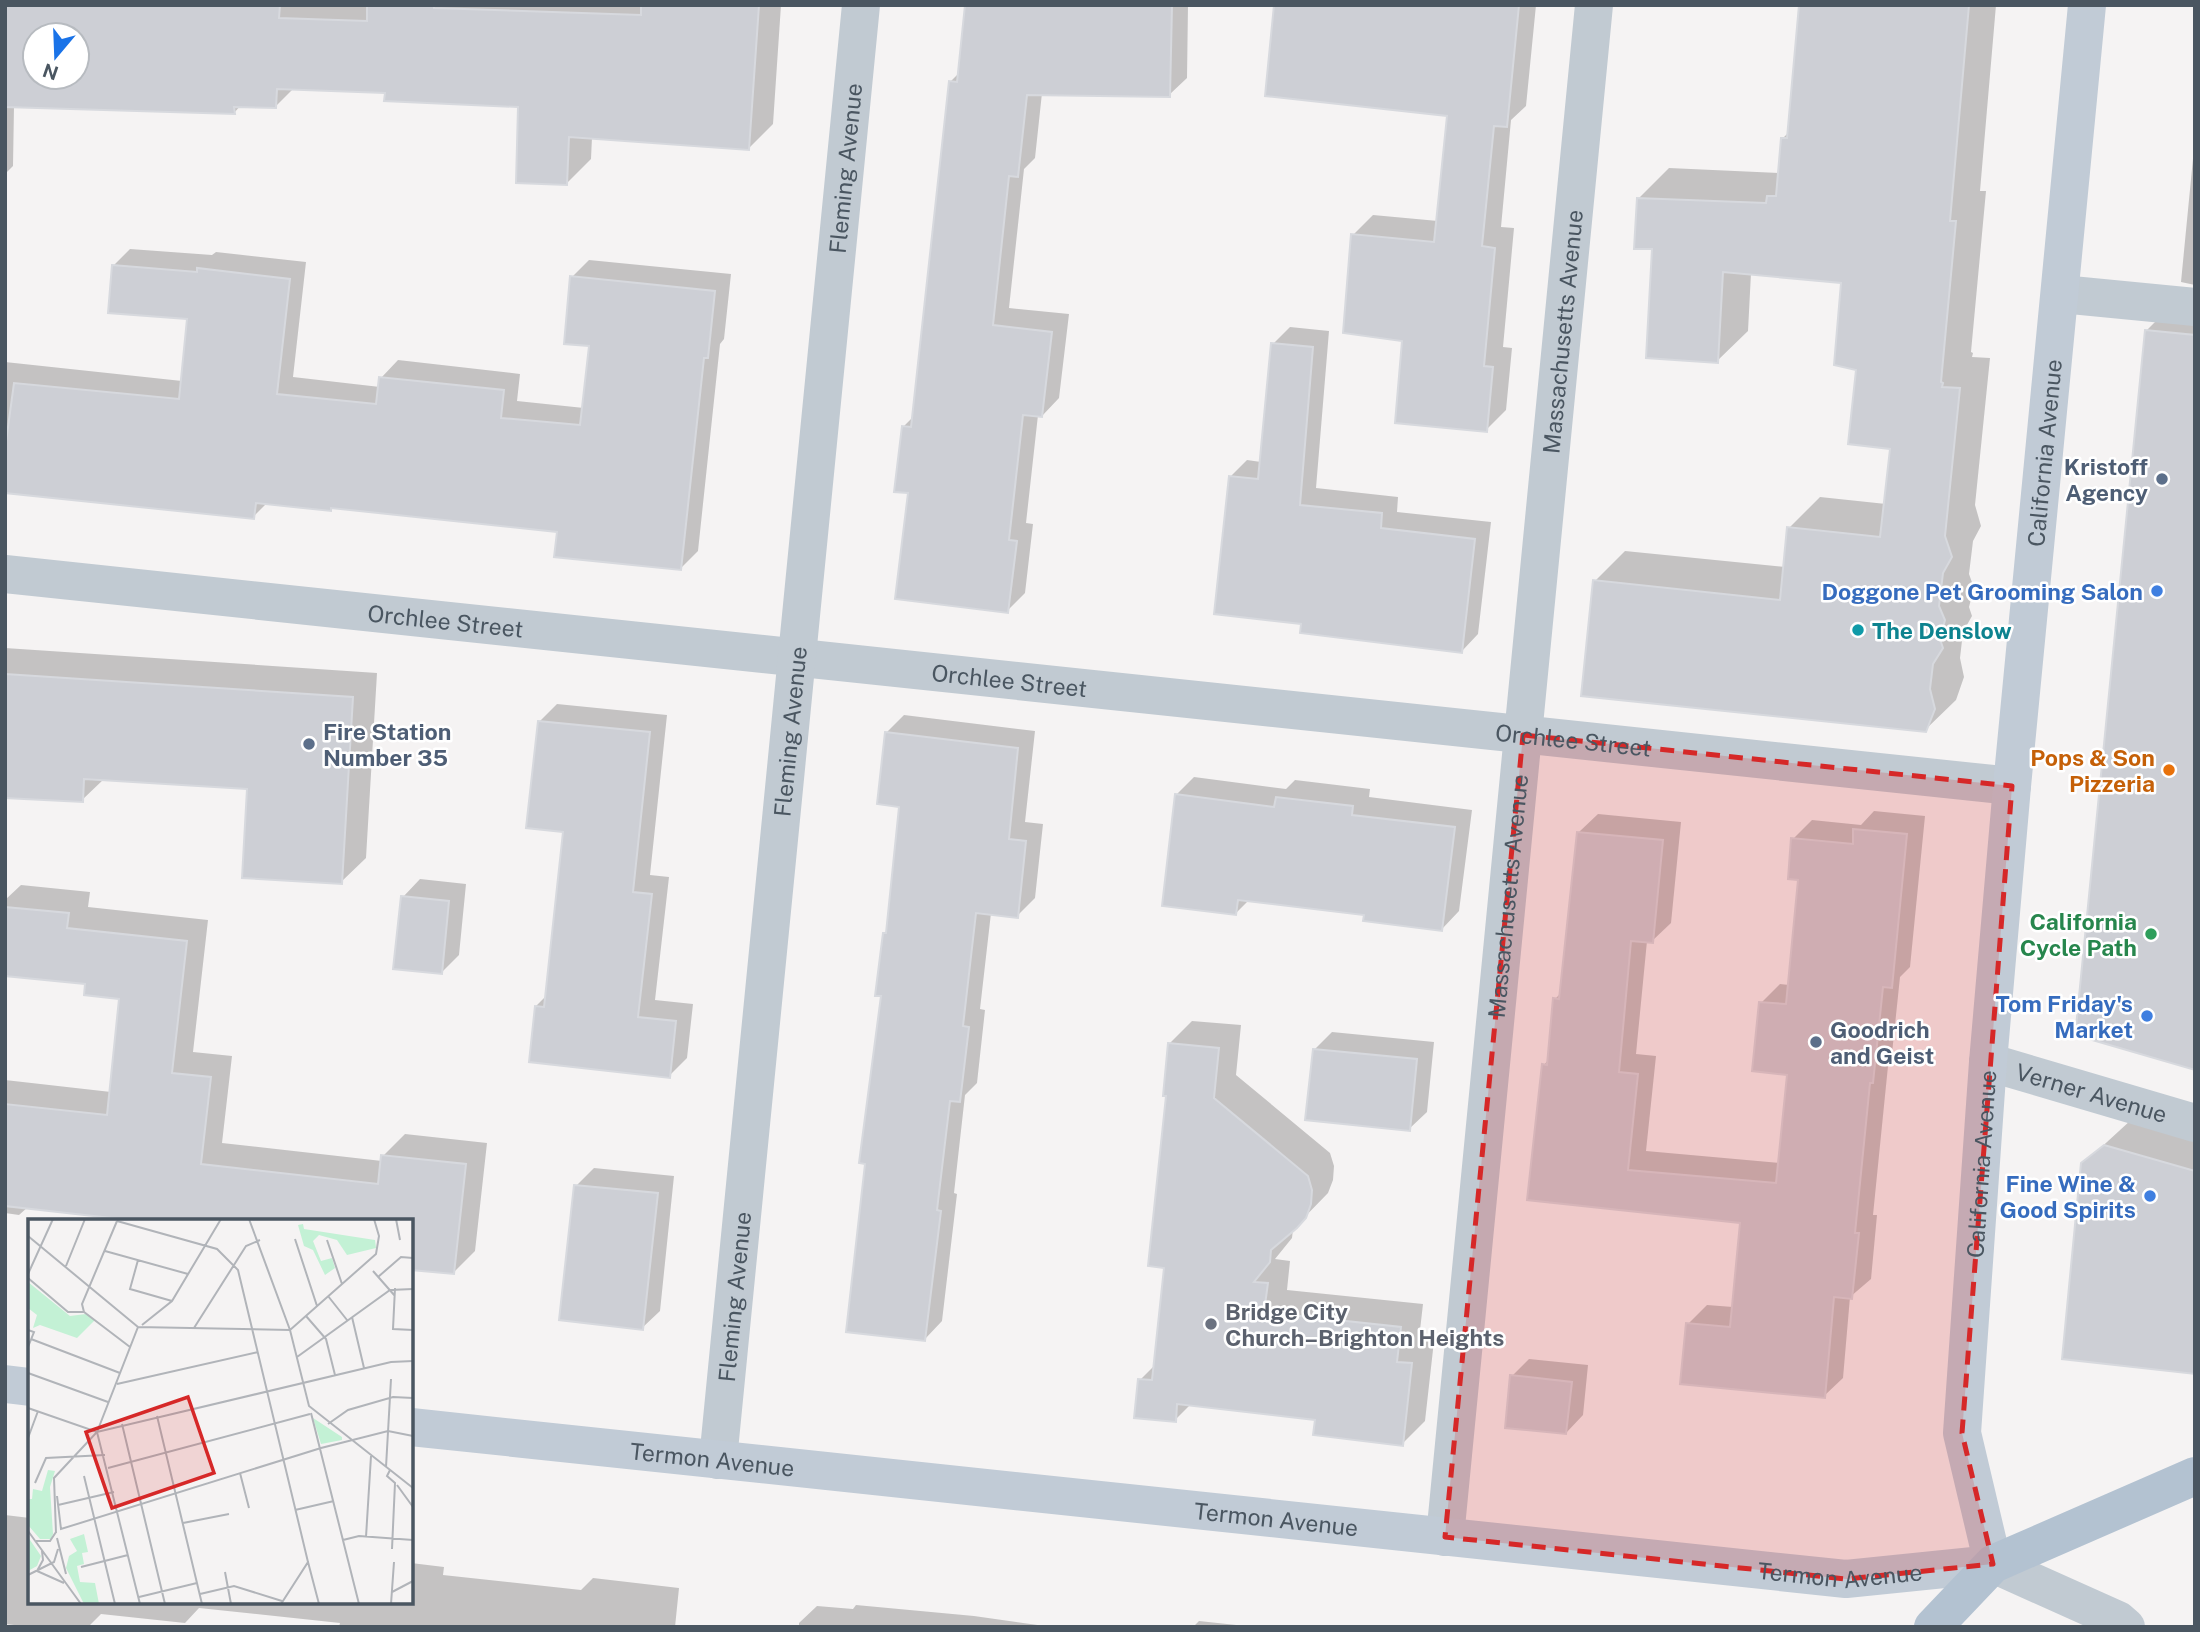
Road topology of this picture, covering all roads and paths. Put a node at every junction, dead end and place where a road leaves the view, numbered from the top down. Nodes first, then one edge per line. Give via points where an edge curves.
1 (861, 5) edge
2 (1594, 5) edge
3 (2087, 5) edge
4 (2061, 294) junction
5 (2195, 307) edge
6 (5, 574) edge
7 (797, 659) junction
8 (1523, 735) junction
9 (2012, 786) junction
10 (1988, 1062) junction
11 (2195, 1123) edge
12 (5, 1384) edge
13 (28, 1387) edge
14 (413, 1427) edge
15 (718, 1460) junction
16 (2195, 1476) edge
17 (1445, 1537) junction
18 (1993, 1564) junction
19 (1933, 1627) edge
20 (2126, 1627) edge

1 - 7 street, Fleming Avenue
2 - 8 street, Massachusetts Avenue
3 - 4 street, California Avenue
4 - 5 street
4 - 9 street, California Avenue
6 - 7 street, Orchlee Street
7 - 8 street, Orchlee Street
7 - 15 street, Fleming Avenue
8 - 9 street, Orchlee Street
8 - 17 street, Massachusetts Avenue
9 - 10 street, California Avenue
10 - 11 street, Verner Avenue
10 - 18 street, California Avenue via 1962,1433
12 - 13 street
14 - 15 street, Termon Avenue
15 - 17 street, Termon Avenue
16 - 18 main road
17 - 18 street, Termon Avenue via 1846,1579
18 - 19 main road
18 - 20 street, Termon Avenue

